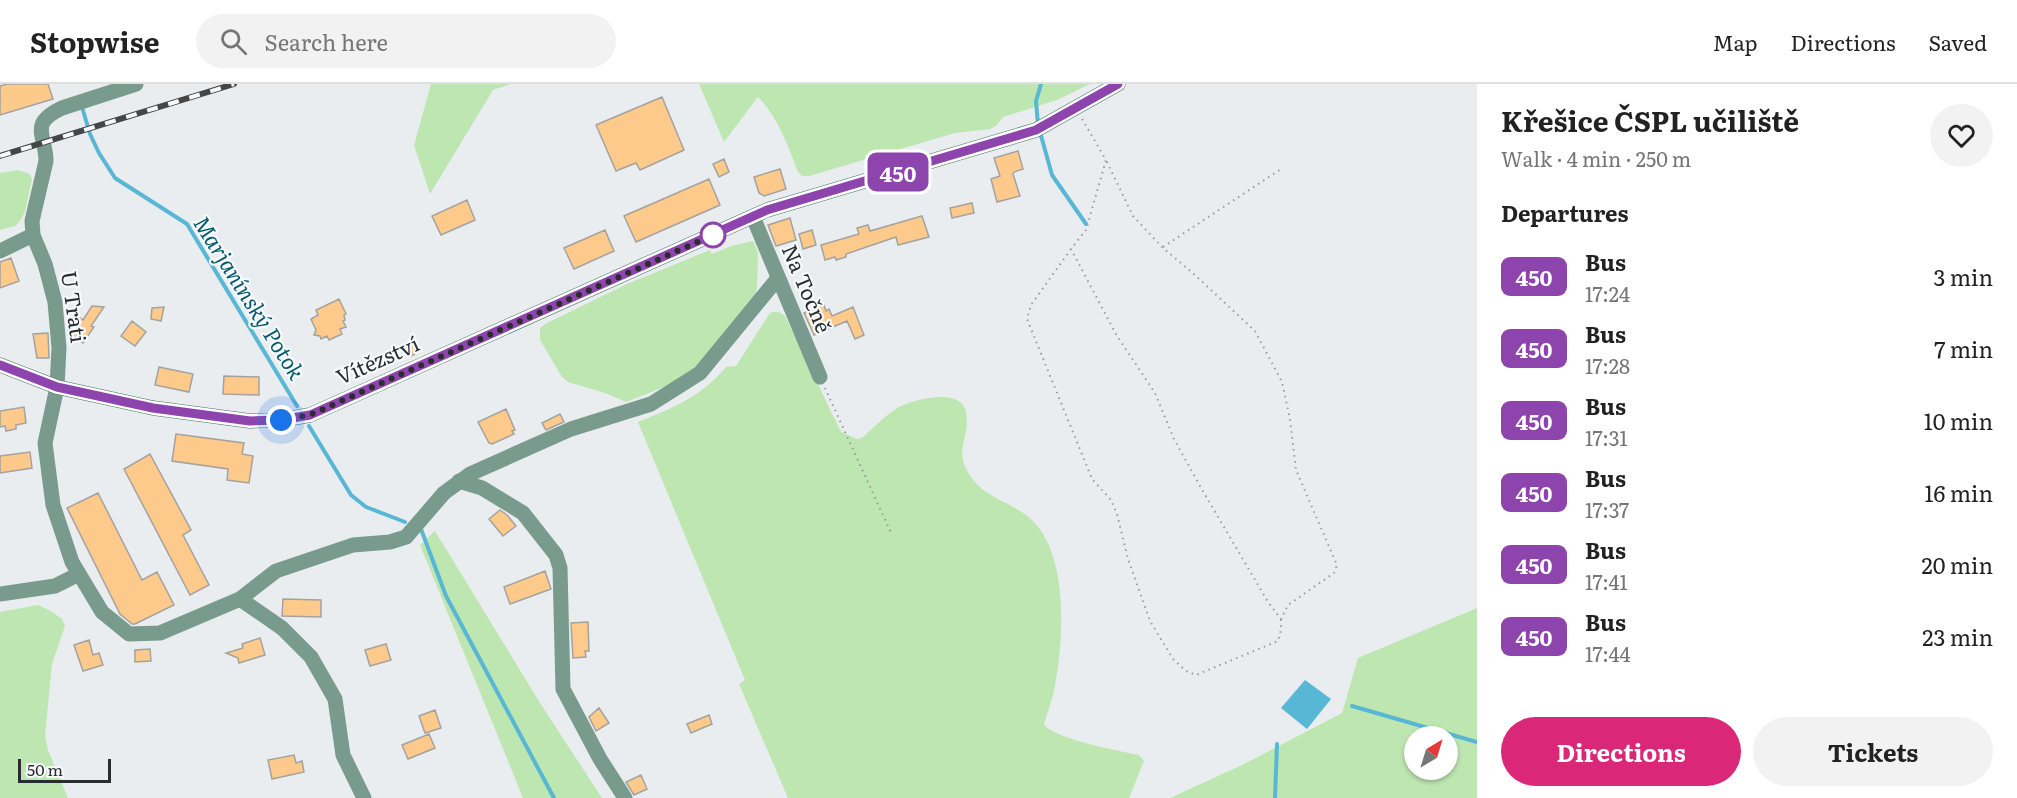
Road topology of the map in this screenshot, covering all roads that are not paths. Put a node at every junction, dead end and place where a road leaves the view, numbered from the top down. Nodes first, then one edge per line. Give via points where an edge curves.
1 (136, 84) edge
2 (1118, 84) edge
3 (753, 217) junction
4 (33, 235) junction
5 (0, 251) edge
6 (778, 278) junction
7 (0, 365) edge
8 (820, 377) road end
9 (57, 387) junction
10 (459, 481) junction
11 (79, 574) junction
12 (0, 594) edge
13 (240, 599) junction
14 (364, 798) edge
15 (625, 798) edge

1 - 4 street, U Trati via 62,108 46,119 40,135 46,161 32,221
2 - 3 main road, Vítězství via 1041,128
3 - 6 street, Na Točně
3 - 9 main road, Vítězství via 310,415 250,421 153,408
4 - 5 street
4 - 9 street, U Trati via 55,302
6 - 8 street, Na Točně
6 - 10 street, U Trati via 700,373 651,404 571,429
7 - 9 main road, Vítězství
9 - 11 street, U Trati via 45,444 53,505
10 - 13 street, U Trati via 406,537 353,545 276,571
10 - 15 street via 482,488 523,513 556,555 560,568 563,689
11 - 12 street via 55,586
11 - 13 street, U Trati via 102,612 129,634 160,633
13 - 14 street via 282,628 310,657 335,699 342,755

